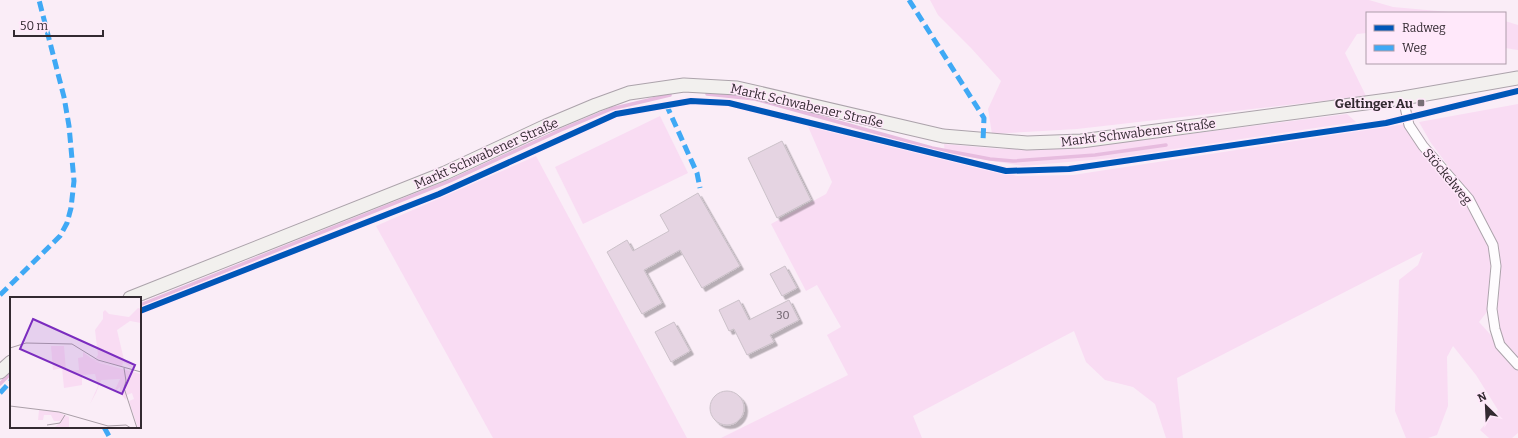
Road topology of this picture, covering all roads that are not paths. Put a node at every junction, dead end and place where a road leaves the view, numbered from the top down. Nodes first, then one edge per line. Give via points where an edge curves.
1 (1518, 78) edge
2 (1403, 98) junction
3 (133, 297) edge
4 (10, 363) edge
5 (1518, 365) edge
6 (0, 372) edge

1 - 2 main road, Markt Schwabener Straße
2 - 3 main road, Markt Schwabener Straße via 1081,141 1027,143 943,136 737,88 711,85 659,87 629,93 596,105 444,173
2 - 5 street, Stöckelweg via 1409,125 1423,146 1469,199 1493,245 1496,266 1492,309 1495,329 1500,345
4 - 6 main road

